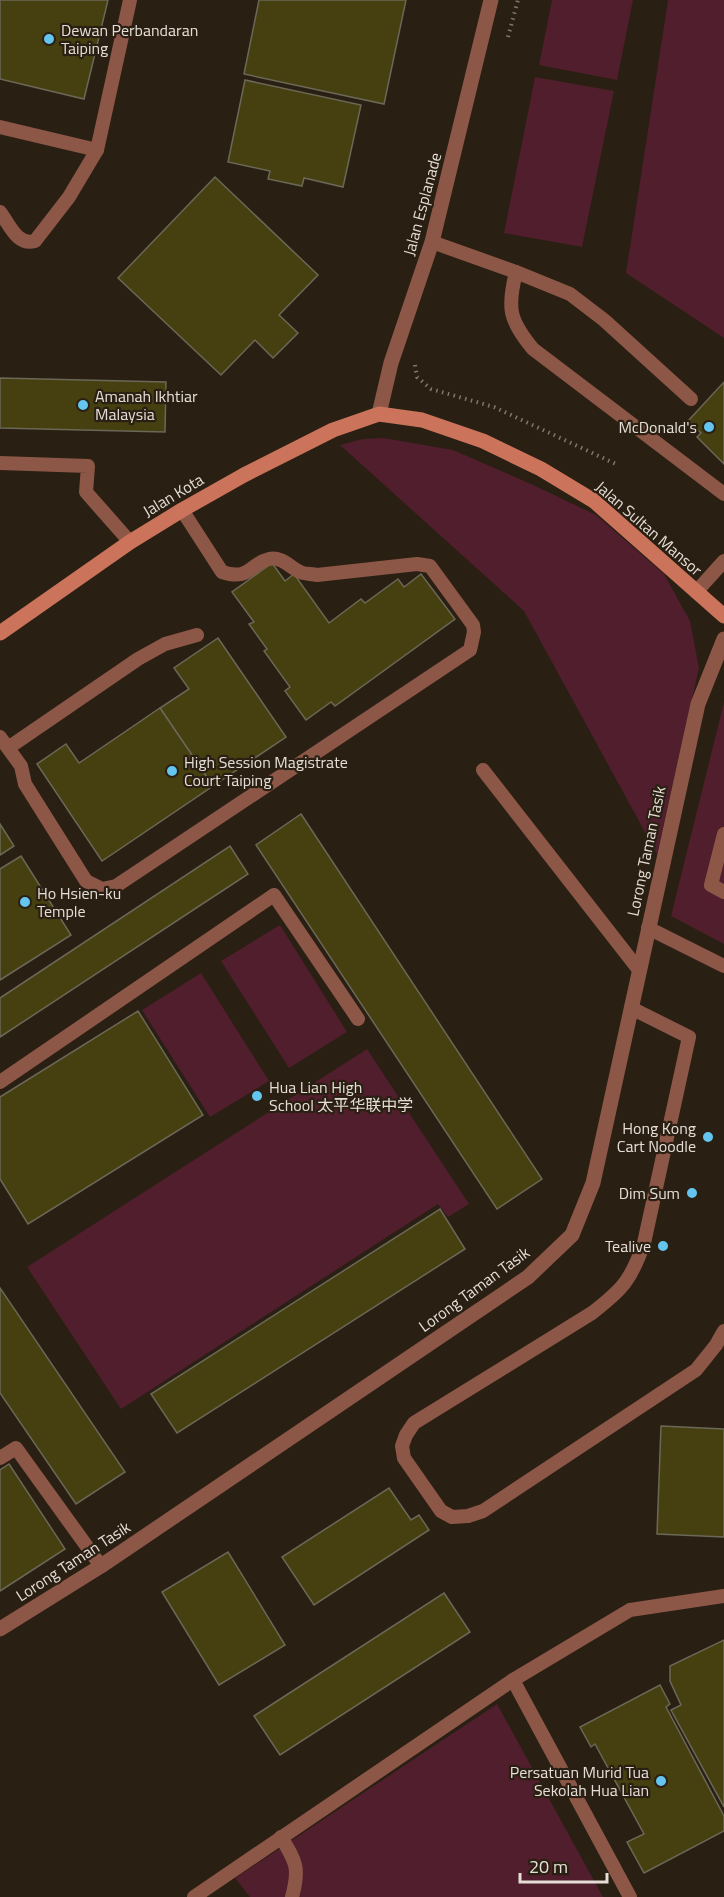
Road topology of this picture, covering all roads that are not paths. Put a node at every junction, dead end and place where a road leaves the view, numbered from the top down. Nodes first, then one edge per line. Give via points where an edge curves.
1 (130, 0) edge
2 (491, 0) edge
3 (0, 127) edge
4 (97, 150) junction
5 (0, 212) edge
6 (432, 242) junction
7 (516, 272) junction
8 (691, 399) dead end
9 (379, 414) junction
10 (0, 463) edge
11 (724, 494) edge
12 (182, 510) junction
13 (130, 542) junction
14 (724, 561) edge
15 (696, 592) junction
16 (724, 615) edge
17 (0, 633) edge
18 (197, 635) dead end
19 (724, 639) edge
20 (4, 743) edge
21 (483, 770) dead end
22 (724, 834) edge
23 (724, 892) edge
24 (648, 928) junction
25 (724, 966) edge
26 (639, 970) junction
27 (631, 1008) junction
28 (358, 1019) dead end
29 (0, 1082) edge
30 (724, 1330) edge
31 (0, 1458) edge
32 (101, 1566) junction
33 (724, 1596) edge
34 (0, 1629) edge
35 (513, 1680) junction
36 (281, 1837) junction
37 (194, 1897) edge
38 (292, 1897) edge
39 (630, 1897) edge

1 - 4 lane
2 - 6 street, Jalan Esplanade
3 - 4 lane
4 - 5 lane via 69,197 35,241 21,241
6 - 7 lane
6 - 9 street, Jalan Esplanade via 391,363
7 - 8 lane via 570,294
7 - 11 lane via 510,295 511,313 533,349
9 - 12 main road, Jalan Kota via 333,430
9 - 15 main road, Jalan Sultan Mansor via 422,420 483,441 541,469 594,501
10 - 13 lane via 88,466 86,492
12 - 13 main road, Jalan Kota
12 - 20 lane via 222,572 234,576 273,559 302,573 317,575 417,564 430,566 473,625 470,650 116,886 102,889 86,881
13 - 17 main road, Jalan Kota
14 - 15 lane
15 - 16 main road, Jalan Sultan Mansor
18 - 20 lane via 165,644 138,659
19 - 24 street, Lorong Taman Tasik via 698,704
21 - 26 lane
22 - 23 lane via 711,885
24 - 25 lane
24 - 26 street, Lorong Taman Tasik
26 - 27 street, Lorong Taman Tasik
27 - 30 lane via 689,1036 644,1243 635,1268 619,1292 592,1313 414,1423 402,1446 405,1458 441,1511 452,1516 483,1511 696,1370
27 - 32 street, Lorong Taman Tasik via 593,1183 572,1235 528,1277
28 - 29 lane via 274,895
31 - 32 lane via 16,1448
32 - 34 street, Lorong Taman Tasik
33 - 35 lane via 630,1610
35 - 36 lane
35 - 39 lane
36 - 37 lane
36 - 38 lane via 293,1856 298,1876

